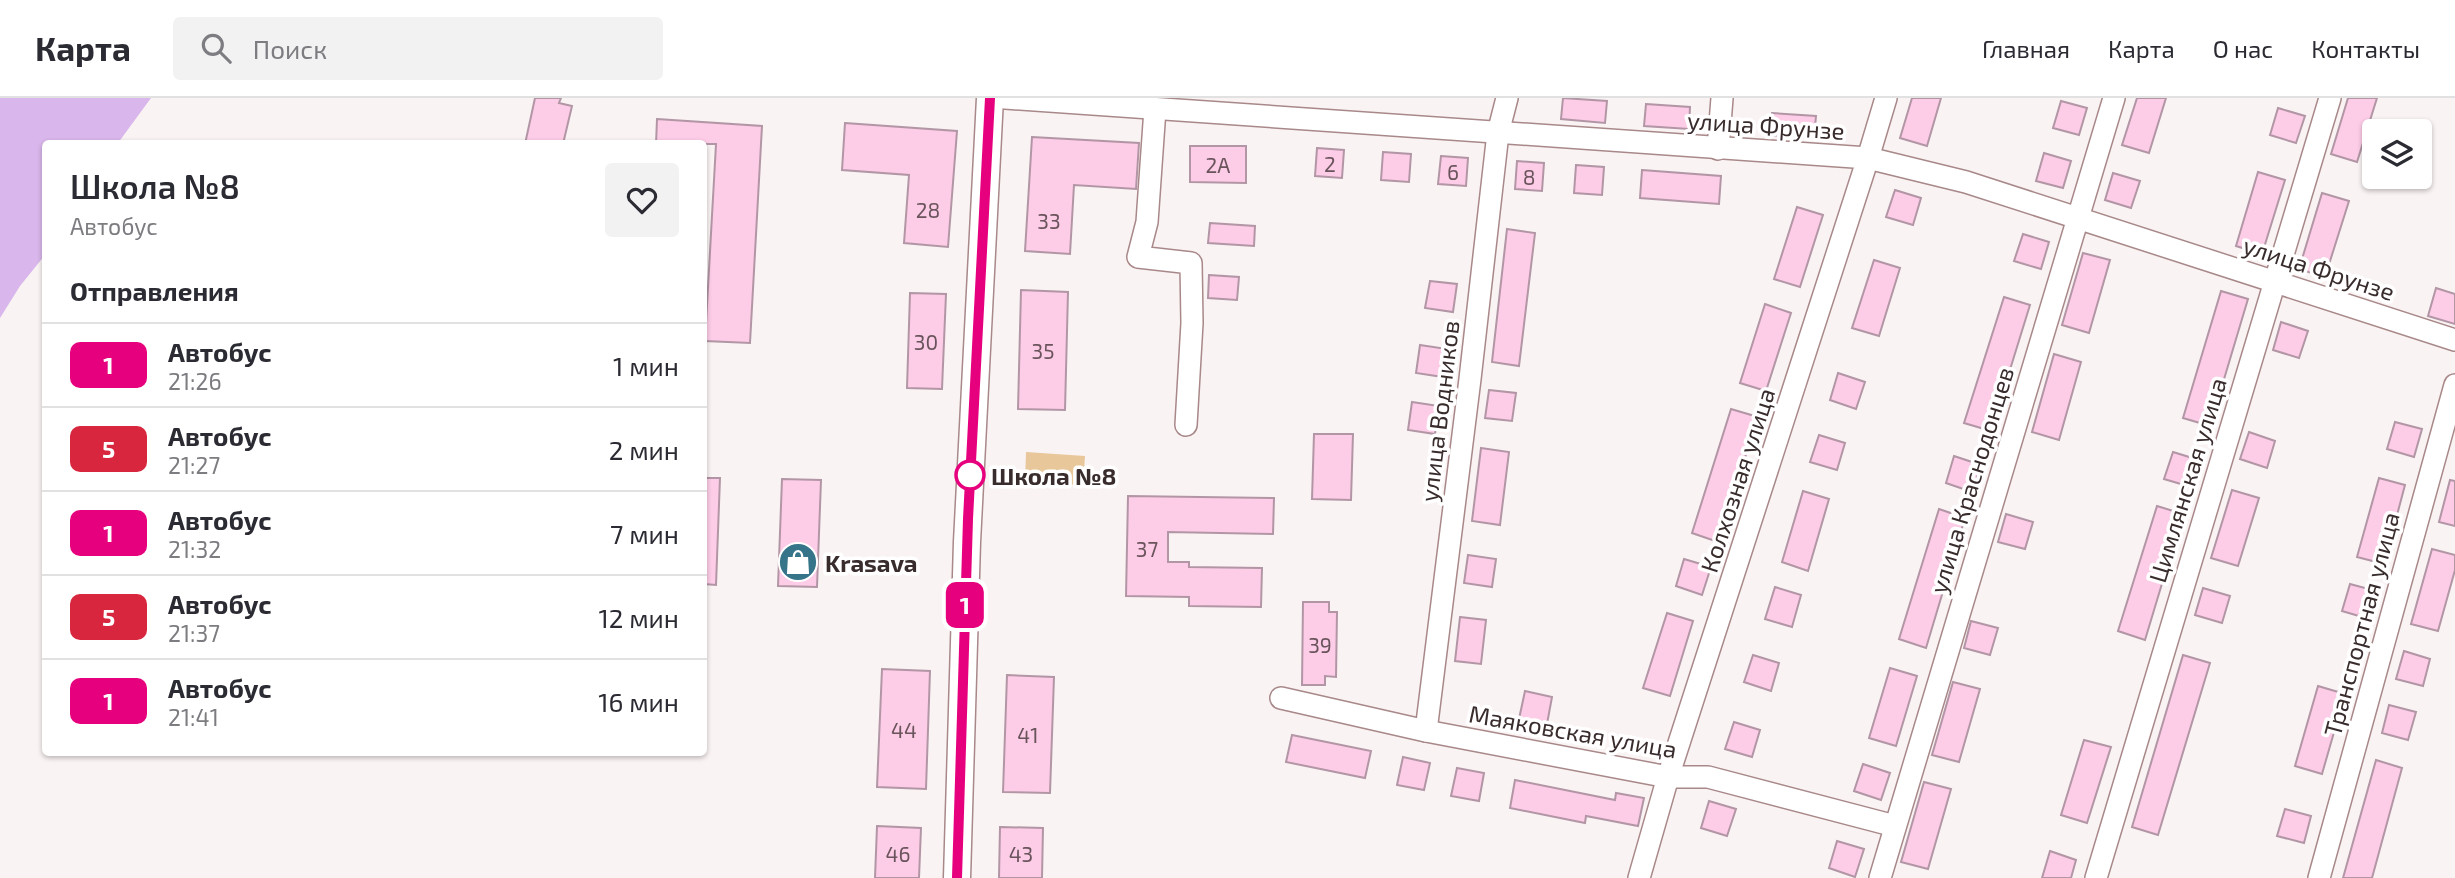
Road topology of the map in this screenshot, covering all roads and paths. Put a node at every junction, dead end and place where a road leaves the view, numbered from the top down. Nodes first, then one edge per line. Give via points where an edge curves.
1 (990, 98) edge
2 (1005, 98) edge
3 (1507, 98) edge
4 (1722, 98) edge
5 (1886, 98) edge
6 (2114, 98) edge
7 (2330, 98) edge
8 (1195, 105) edge
9 (1155, 110) junction
10 (1498, 133) junction
11 (1718, 149) junction
12 (1868, 159) junction
13 (2077, 218) junction
14 (2274, 281) junction
15 (2455, 340) edge
16 (2455, 385) edge
17 (1186, 425) dead end
18 (1281, 698) dead end
19 (1426, 731) junction
20 (1668, 777) junction
21 (1895, 826) junction
22 (957, 878) edge
23 (1639, 878) edge
24 (1880, 878) edge
25 (2096, 878) edge
26 (2319, 878) edge

1 - 22 street via 971,452
2 - 9 street, улица Фрунзе
3 - 10 street, улица Водников
4 - 11 street
5 - 12 street, Колхозная улица
6 - 13 street, улица Краснодонцев
7 - 14 street, Цимлянская улица
8 - 9 street, улица Фрунзе
8 - 10 street, улица Фрунзе
9 - 17 street via 1147,222 1138,257 1191,263
10 - 11 street, улица Фрунзе
10 - 19 street, улица Водников
11 - 12 street, улица Фрунзе
12 - 13 street, улица Фрунзе via 1966,182
12 - 20 street, Колхозная улица
13 - 14 street, улица Фрунзе
13 - 21 street, улица Краснодонцев
14 - 15 street, улица Фрунзе
14 - 25 street, Цимлянская улица
16 - 26 street, Транспортная улица
18 - 19 street, Маяковская улица
19 - 20 street, Маяковская улица
20 - 21 street, Маяковская улица via 1708,777
20 - 23 street, Колхозная улица
21 - 24 street, улица Краснодонцев

